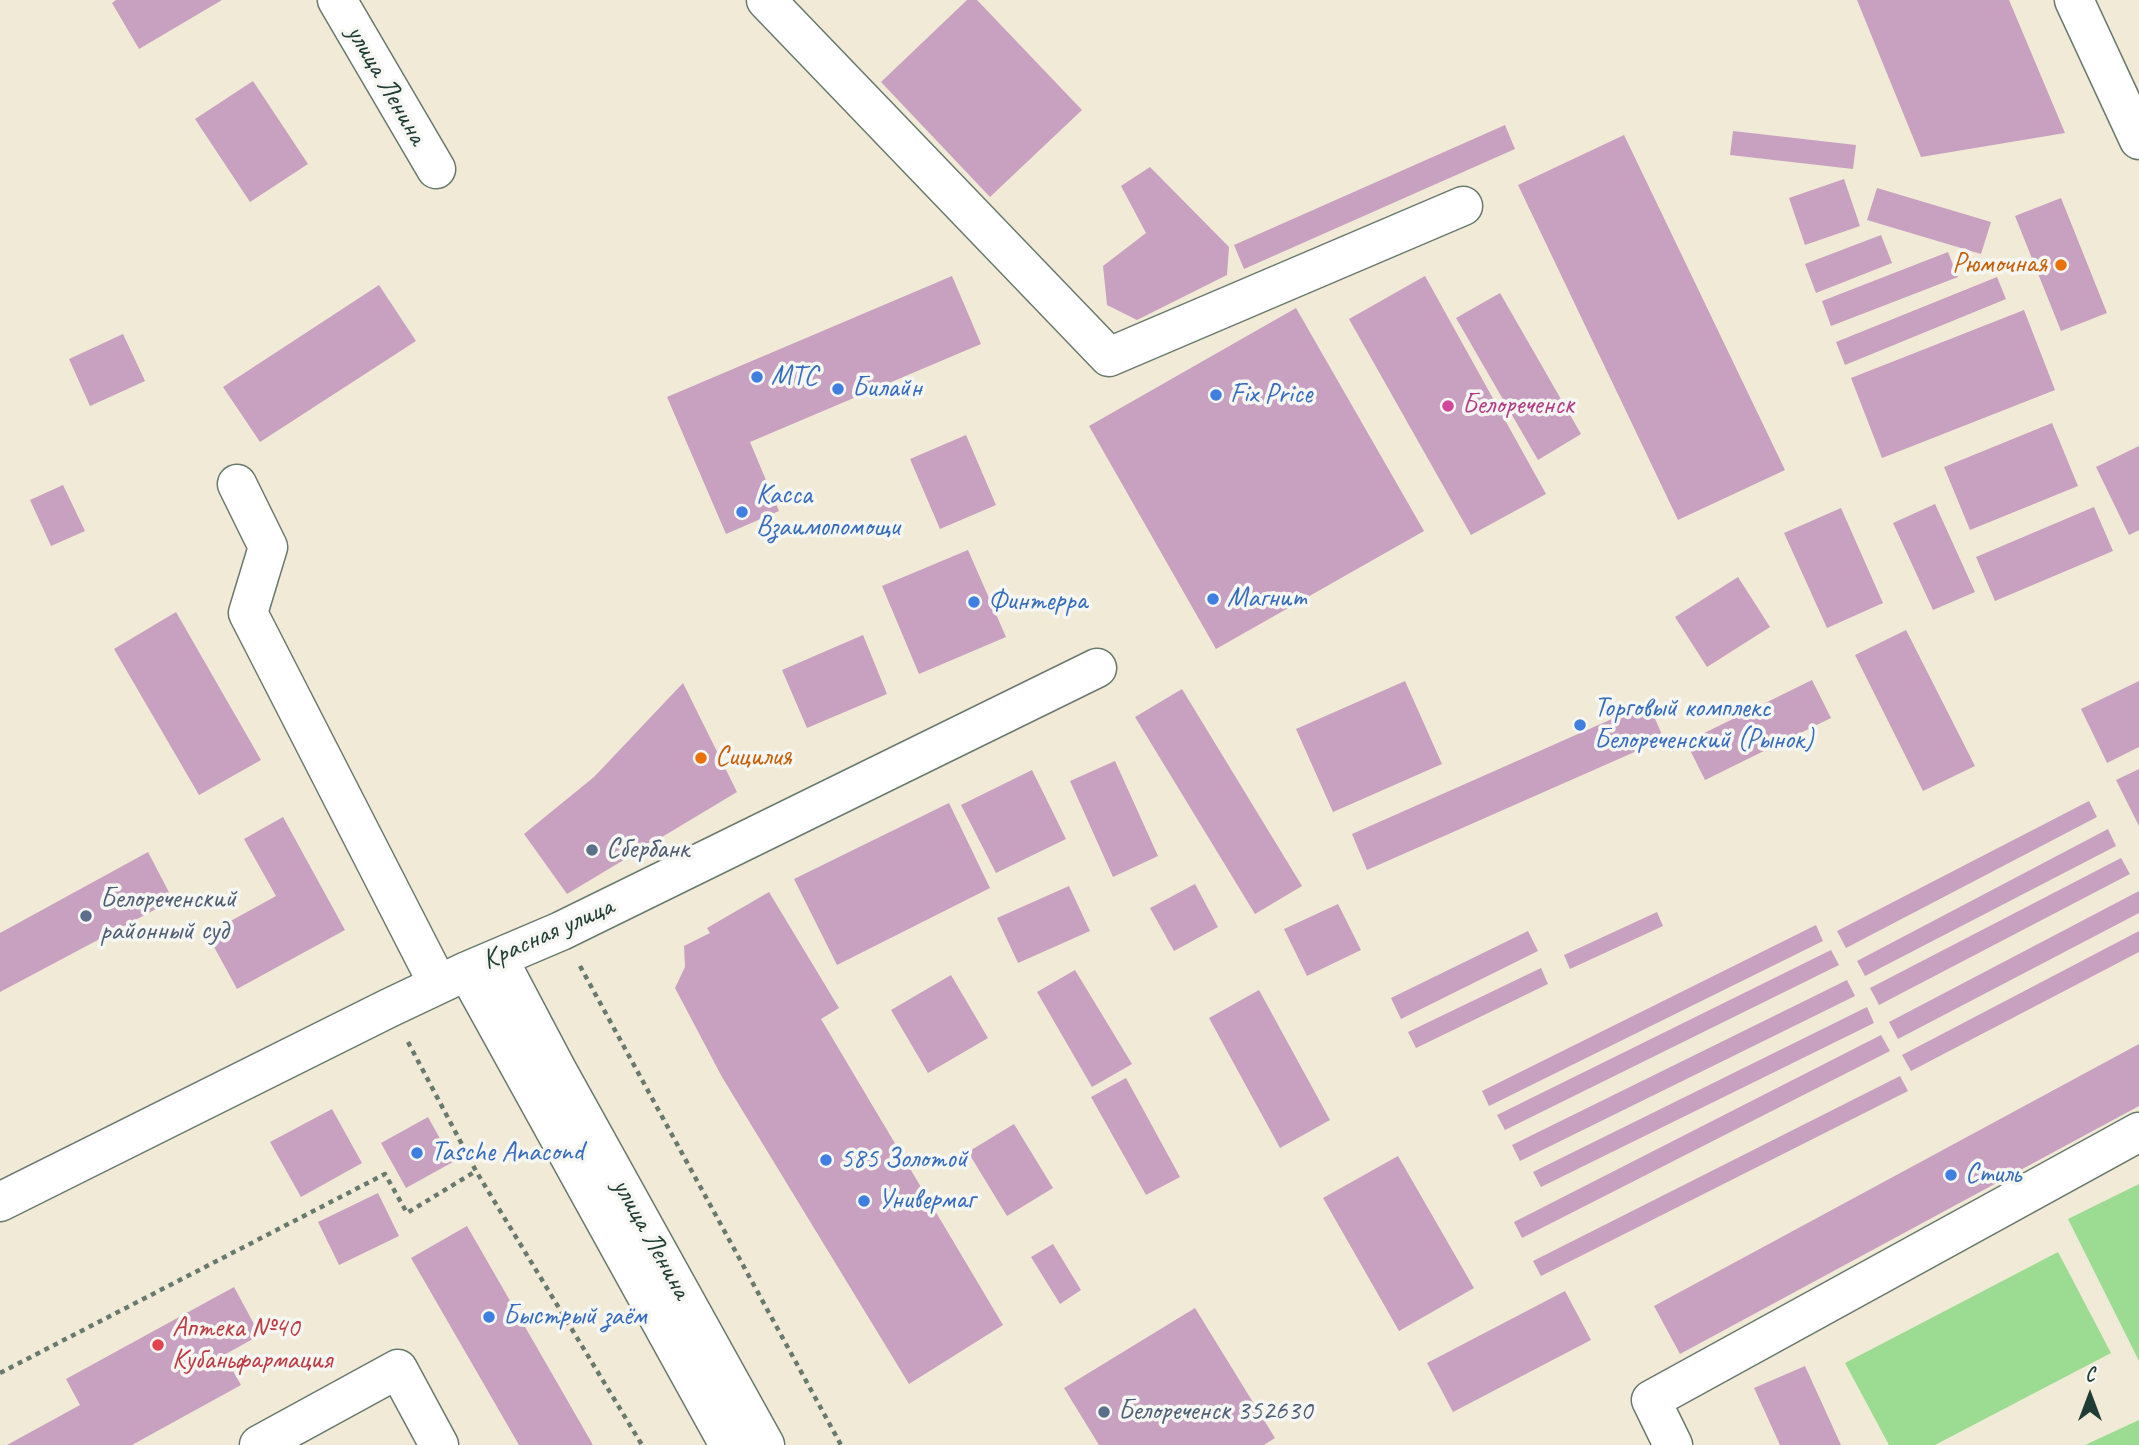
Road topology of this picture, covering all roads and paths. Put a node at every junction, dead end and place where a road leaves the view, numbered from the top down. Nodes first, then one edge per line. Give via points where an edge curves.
1 (337, 0) edge
2 (766, 0) edge
3 (2074, 0) edge
4 (2139, 140) edge
5 (436, 169) dead end
6 (1463, 206) dead end
7 (237, 484) dead end
8 (1097, 668) dead end
9 (561, 931) junction
10 (467, 971) junction
11 (389, 1008) junction
12 (2139, 1132) edge
13 (476, 1171) junction
14 (0, 1202) edge
15 (0, 1373) edge
16 (259, 1445) edge
17 (439, 1445) edge
18 (642, 1445) edge
19 (729, 1445) edge
20 (765, 1445) edge
21 (841, 1445) edge
22 (1673, 1445) edge

1 - 5 street, улица Ленина
2 - 6 street via 1109,357
3 - 4 street
7 - 10 street via 268,547 248,613
8 - 9 street, Красная улица
9 - 10 street, Красная улица
9 - 21 path
10 - 11 street, Красная улица
10 - 19 street, улица Ленина
10 - 20 street, улица Ленина via 556,1068
11 - 13 path
11 - 14 street, Красная улица
12 - 22 street via 1651,1400
13 - 15 path via 407,1213 385,1174
13 - 18 path
16 - 17 street via 398,1368

